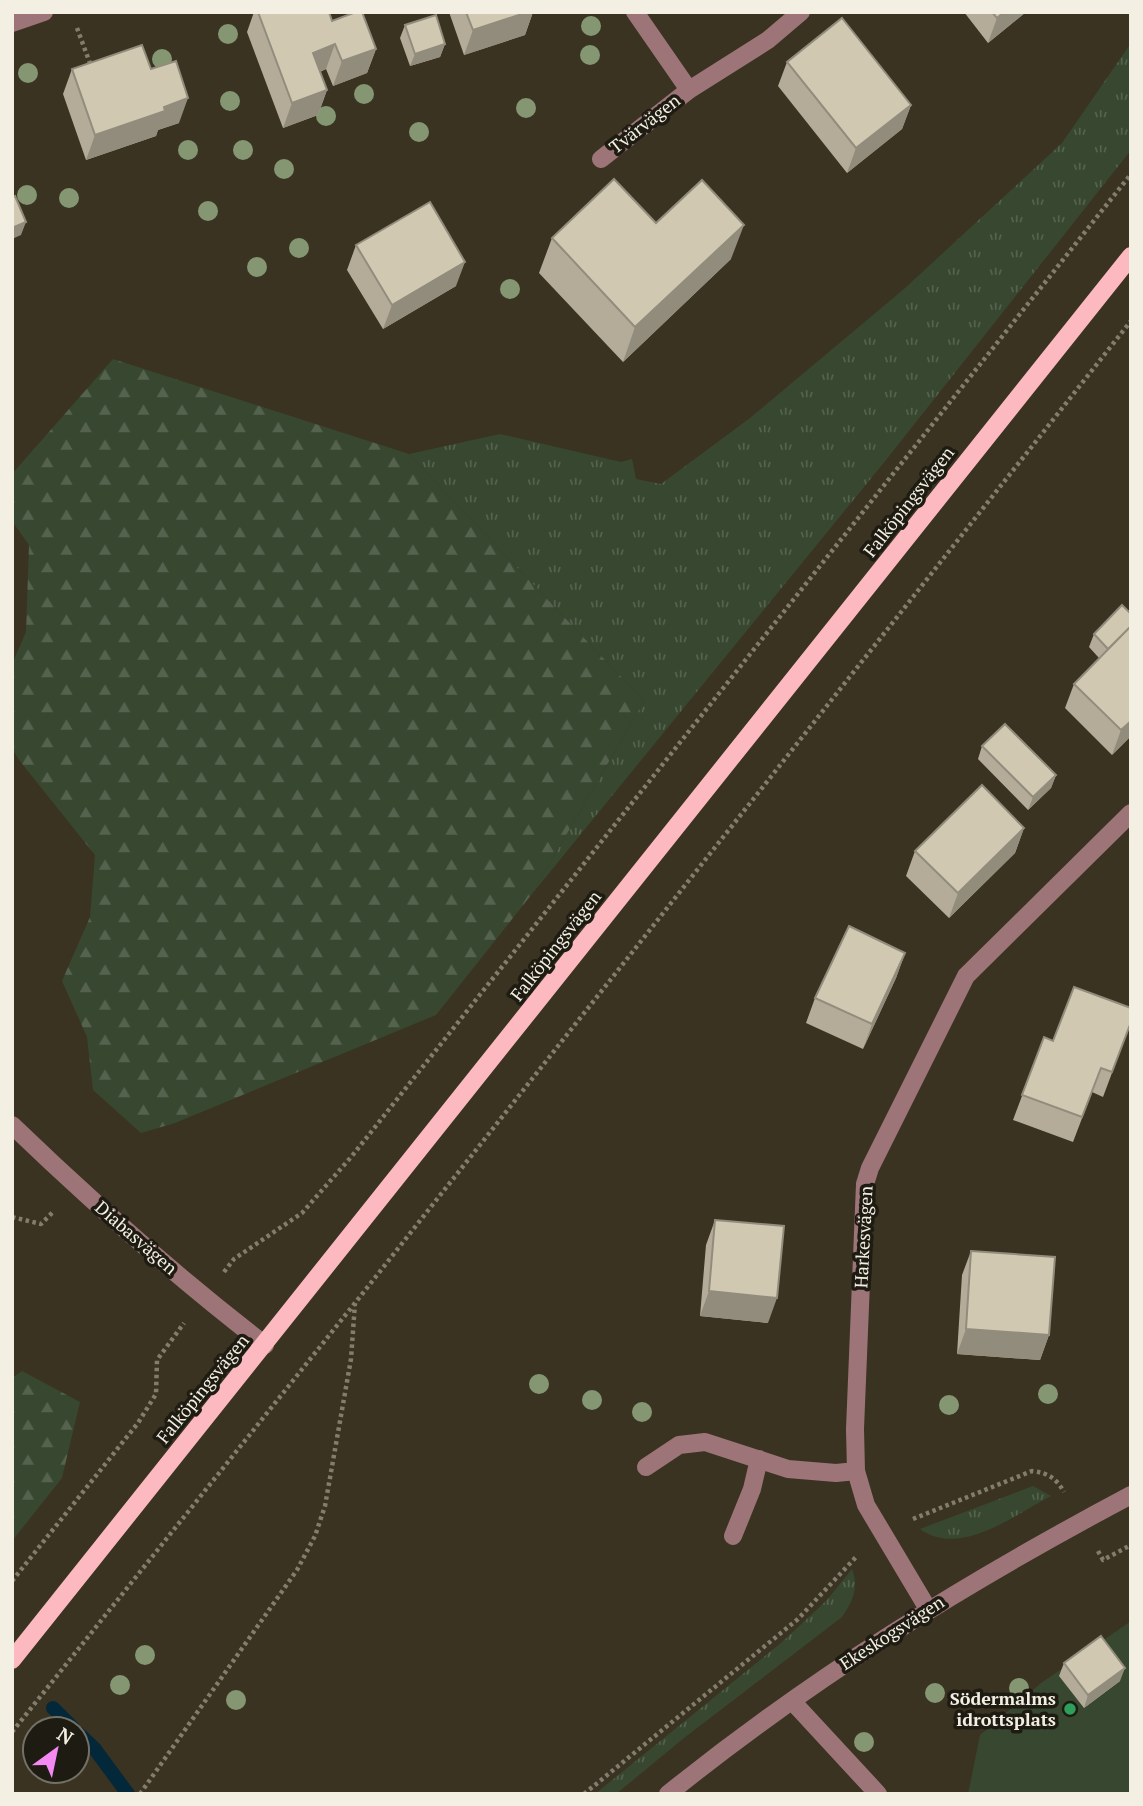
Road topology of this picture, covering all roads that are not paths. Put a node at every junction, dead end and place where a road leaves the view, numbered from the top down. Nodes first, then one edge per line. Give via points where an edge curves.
1 (44, 12) edge
2 (635, 12) edge
3 (800, 12) edge
4 (12, 23) edge
5 (689, 90) junction
6 (600, 159) dead end
7 (1131, 256) edge
8 (1131, 813) edge
9 (12, 1125) edge
10 (265, 1345) junction
11 (759, 1459) junction
12 (646, 1467) dead end
13 (856, 1471) junction
14 (1131, 1495) edge
15 (733, 1536) dead end
16 (928, 1609) junction
17 (12, 1660) edge
18 (792, 1701) junction
19 (668, 1794) edge
20 (878, 1794) edge

1 - 4 street
2 - 5 street, Tvärvägen
3 - 5 street, Tvärvägen via 768,40
5 - 6 street, Tvärvägen
7 - 10 main road, Falköpingsvägen
8 - 13 street, Harkesvägen via 966,976 870,1168 864,1202
9 - 10 street, Diabasvägen via 204,1298
10 - 17 main road, Falköpingsvägen
11 - 12 street via 705,1442 679,1445
11 - 13 street via 788,1469
11 - 15 street
13 - 16 street, Harkesvägen via 866,1505
14 - 16 street, Ekeskogsvägen
16 - 18 street, Ekeskogsvägen
18 - 19 street, Ekeskogsvägen
18 - 20 street

